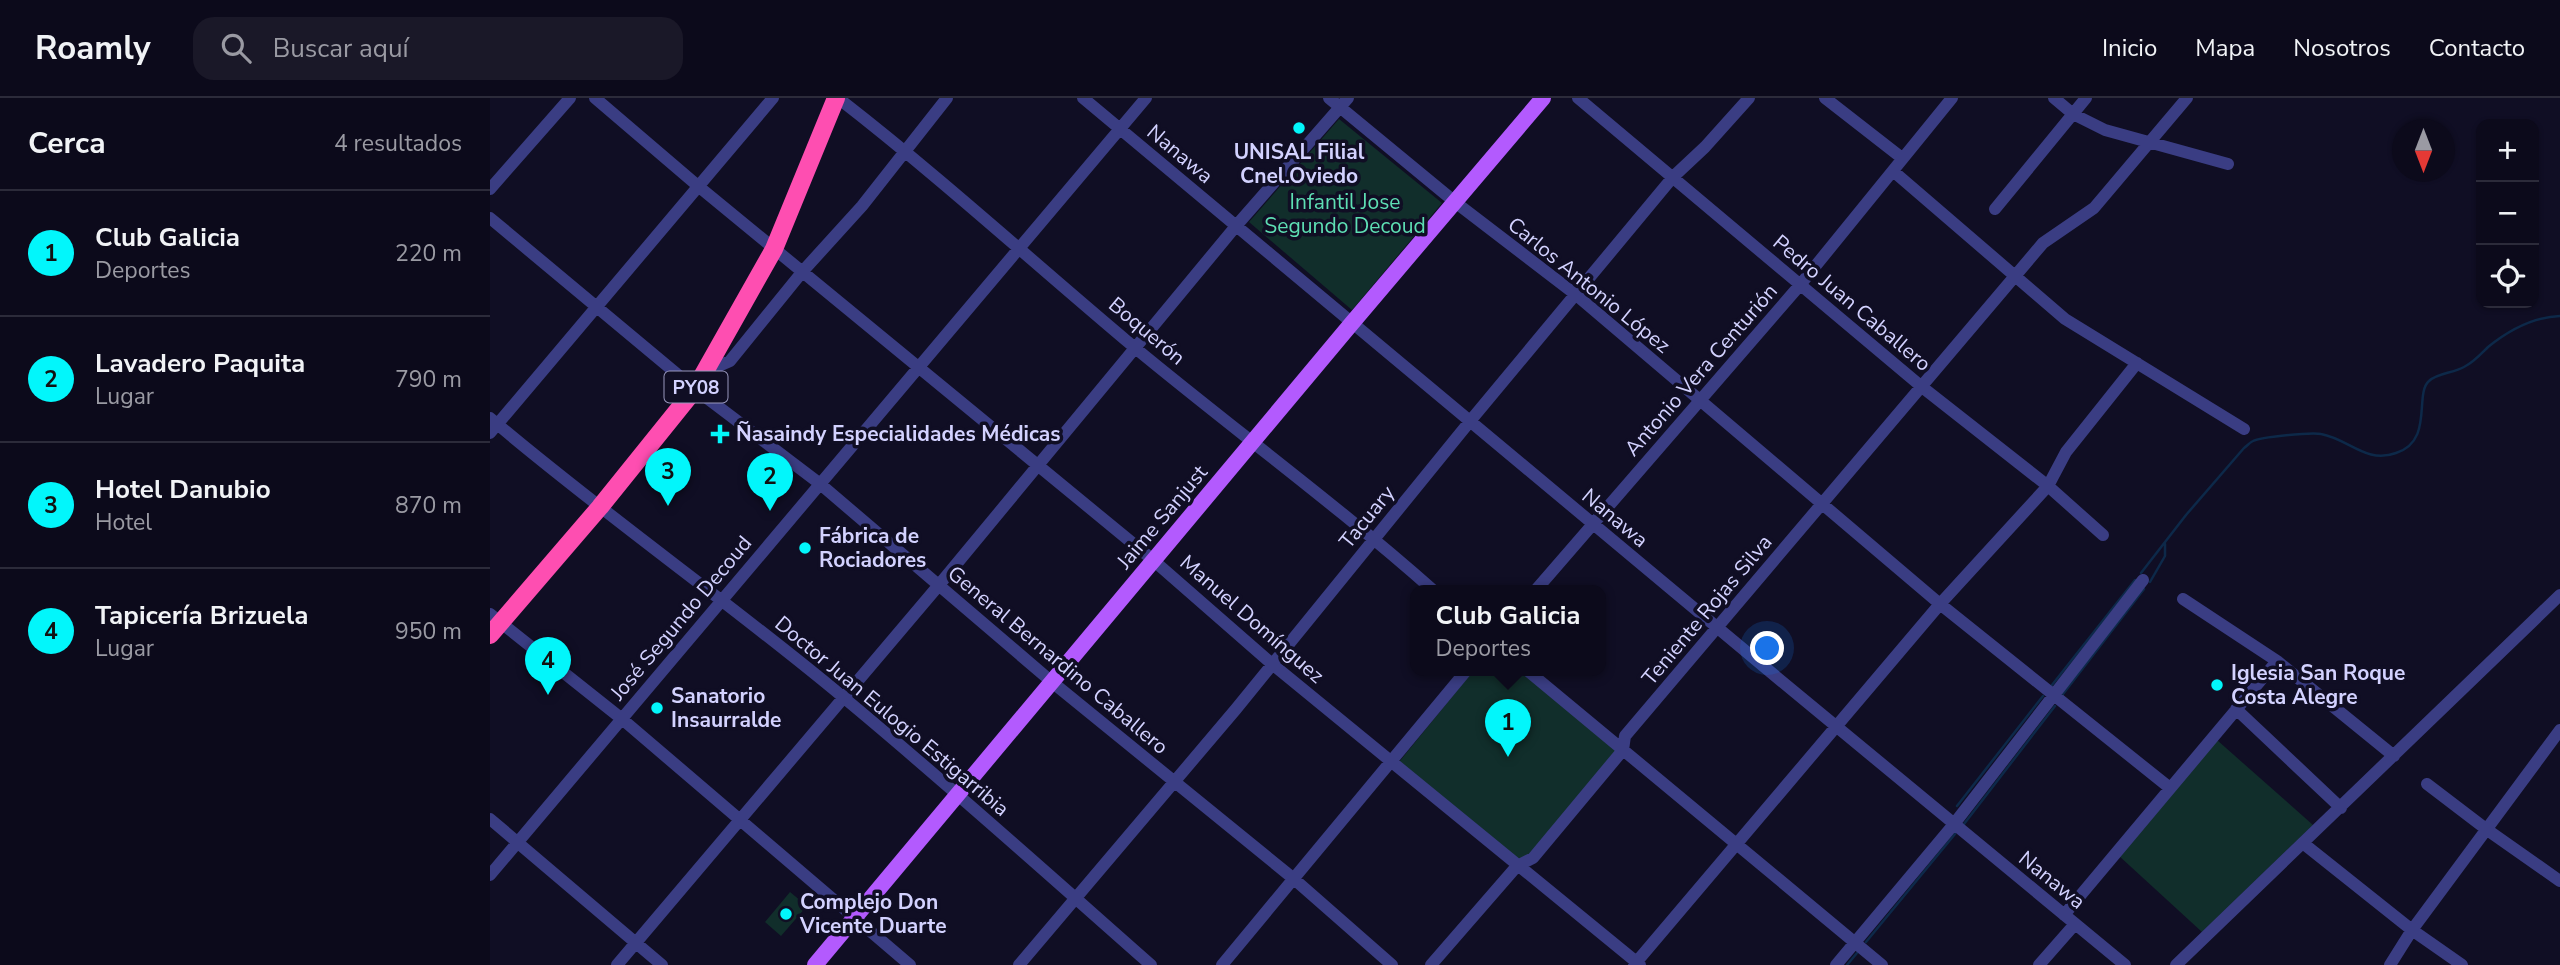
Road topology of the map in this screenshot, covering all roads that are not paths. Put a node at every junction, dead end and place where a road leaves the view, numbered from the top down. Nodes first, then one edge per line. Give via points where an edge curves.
1 (570, 98) edge
2 (595, 98) edge
3 (774, 98) edge
4 (837, 98) edge
5 (947, 98) edge
6 (1083, 98) edge
7 (1146, 98) edge
8 (1329, 98) edge
9 (1544, 98) edge
10 (1578, 98) edge
11 (1749, 98) edge
12 (1825, 98) edge
13 (1952, 98) edge
14 (2054, 98) edge
15 (2086, 98) edge
16 (2187, 98) edge
17 (1344, 103) edge
18 (2073, 114) junction
19 (1120, 129) junction
20 (2149, 142) junction
21 (907, 152) junction
22 (1902, 158) junction
23 (2228, 164) dead end
24 (1893, 171) junction
25 (1673, 177) junction
26 (698, 186) junction
27 (490, 189) edge
28 (1455, 202) junction
29 (1995, 209) dead end
30 (490, 218) edge
31 (1236, 226) junction
32 (1018, 248) junction
33 (774, 249) junction
34 (803, 271) junction
35 (2016, 277) junction
36 (1800, 285) junction
37 (1575, 294) junction
38 (598, 308) junction
39 (1352, 323) junction
40 (1135, 348) junction
41 (2137, 363) junction
42 (918, 366) junction
43 (705, 372) junction
44 (1922, 387) junction
45 (695, 389) junction
46 (1700, 401) junction
47 (1471, 420) junction
48 (492, 425) edge
49 (2244, 429) dead end
50 (1252, 442) junction
51 (1037, 466) junction
52 (819, 483) junction
53 (2048, 486) junction
54 (1821, 505) junction
55 (600, 507) junction
56 (1592, 525) junction
57 (2103, 535) dead end
58 (1375, 538) junction
59 (1153, 560) junction
60 (2143, 580) dead end
61 (939, 585) junction
62 (1427, 585) edge
63 (1540, 585) edge
64 (2560, 596) edge
65 (722, 599) junction
66 (2183, 599) dead end
67 (1940, 604) junction
68 (493, 624) edge
69 (1716, 628) junction
70 (2277, 661) junction
71 (1272, 664) junction
72 (1462, 676) edge
73 (1534, 676) edge
74 (1052, 682) junction
75 (843, 696) junction
76 (2054, 696) junction
77 (2236, 709) junction
78 (622, 719) junction
79 (1836, 727) junction
80 (2560, 730) edge
81 (1623, 750) junction
82 (2394, 757) junction
83 (1391, 760) junction
84 (1174, 782) junction
85 (2427, 784) dead end
86 (2170, 788) junction
87 (958, 795) junction
88 (2341, 808) junction
89 (490, 819) edge
90 (739, 820) junction
91 (1954, 824) junction
92 (2486, 829) junction
93 (518, 842) junction
94 (2305, 844) junction
95 (1738, 845) junction
96 (1517, 866) junction
97 (490, 875) edge
98 (1294, 879) junction
99 (2560, 881) edge
100 (1076, 900) junction
101 (2064, 915) junction
102 (854, 918) junction
103 (2075, 924) junction
104 (2412, 930) junction
105 (1855, 942) junction
106 (636, 943) junction
107 (1637, 964) edge
108 (617, 965) edge
109 (662, 965) edge
110 (815, 965) edge
111 (910, 965) edge
112 (1018, 965) edge
113 (1151, 965) edge
114 (1222, 965) edge
115 (1392, 965) edge
116 (1431, 965) edge
117 (1836, 965) edge
118 (1882, 965) edge
119 (2039, 965) edge
120 (2125, 965) edge
121 (2176, 965) edge
122 (2390, 965) edge
123 (2462, 965) edge

1 - 27 street
2 - 26 street, Manuel Domínguez
3 - 26 street
4 - 21 street, Boquerón
4 - 33 highway, PY08
5 - 21 street
6 - 19 street, Nanawa
7 - 19 street, José Segundo Decoud
8 - 17 street, Carlos Antonio López
9 - 28 main road, Jaime Sanjust
10 - 25 street, Pedro Juan Caballero
11 - 25 street, Tacuary
12 - 22 street
13 - 22 street, Antonio Vera Centurión
14 - 18 street
15 - 18 street
16 - 20 street, Teniente Rojas Silva
17 - 28 street, Carlos Antonio López
17 - 31 street
18 - 20 street via 2105,130
18 - 29 street
19 - 31 street, Nanawa
19 - 32 street, José Segundo Decoud
20 - 23 street
20 - 35 street, Teniente Rojas Silva via 2094,208 2043,243
21 - 32 street, Boquerón
21 - 34 street
22 - 24 street, Antonio Vera Centurión
24 - 35 street
24 - 36 street, Antonio Vera Centurión
25 - 36 street, Pedro Juan Caballero
25 - 37 street, Tacuary
26 - 33 street, Manuel Domínguez
26 - 38 street
28 - 37 street, Carlos Antonio López
28 - 39 main road, Jaime Sanjust
30 - 38 street, General Bernardino Caballero
31 - 39 street, Nanawa
31 - 40 street
32 - 40 street, Boquerón
32 - 42 street, José Segundo Decoud
33 - 34 street, Manuel Domínguez
33 - 43 highway, PY08
34 - 42 street, Manuel Domínguez
34 - 43 street via 730,361
35 - 41 street via 2065,319
35 - 44 street, Teniente Rojas Silva
36 - 44 street, Pedro Juan Caballero
36 - 46 street, Antonio Vera Centurión
37 - 46 street, Carlos Antonio López
37 - 47 street, Tacuary
38 - 45 street, General Bernardino Caballero
38 - 48 street
39 - 47 street, Nanawa
39 - 50 main road, Jaime Sanjust
40 - 50 street, Boquerón
40 - 51 street
41 - 49 street
41 - 53 street via 2066,452
42 - 51 street, Manuel Domínguez
42 - 52 street, José Segundo Decoud
43 - 45 highway, PY08
44 - 53 street, Pedro Juan Caballero
44 - 54 street, Teniente Rojas Silva
45 - 52 street, General Bernardino Caballero
45 - 55 highway, PY08
46 - 54 street, Carlos Antonio López
46 - 56 street, Antonio Vera Centurión
47 - 56 street, Nanawa
47 - 58 street, Tacuary
48 - 55 street, Doctor Juan Eulogio Estigarribia
50 - 58 street, Boquerón
50 - 59 main road, Jaime Sanjust
51 - 59 street, Manuel Domínguez
51 - 61 street
52 - 61 street, General Bernardino Caballero
52 - 65 street, José Segundo Decoud
53 - 57 street, Pedro Juan Caballero
53 - 67 street
54 - 67 street, Carlos Antonio López
54 - 69 street, Teniente Rojas Silva
55 - 65 street, Doctor Juan Eulogio Estigarribia
55 - 68 highway, PY08
56 - 63 street, Antonio Vera Centurión
56 - 69 street, Nanawa
58 - 62 street, Boquerón
58 - 71 street, Tacuary
59 - 71 street, Manuel Domínguez
59 - 74 main road, Jaime Sanjust
60 - 76 street
61 - 74 street, General Bernardino Caballero
61 - 75 street
64 - 82 street
65 - 75 street, Doctor Juan Eulogio Estigarribia
65 - 78 street, José Segundo Decoud
66 - 70 street
67 - 76 street, Carlos Antonio López
67 - 79 street
68 - 78 street
69 - 79 street, Nanawa
69 - 81 street, Teniente Rojas Silva via 1625,736
70 - 77 street
70 - 82 street
71 - 83 street, Manuel Domínguez
71 - 84 street, Tacuary
72 - 83 street
73 - 81 street
74 - 84 street, General Bernardino Caballero
74 - 87 main road, Jaime Sanjust
75 - 87 street, Doctor Juan Eulogio Estigarribia
75 - 90 street
76 - 86 street, Carlos Antonio López
76 - 91 street
77 - 86 street
77 - 88 street
78 - 90 street
78 - 93 street, José Segundo Decoud
79 - 91 street, Nanawa
79 - 95 street
80 - 92 street
81 - 95 street
81 - 96 street, Teniente Rojas Silva via 1533,858
82 - 88 street
83 - 96 street, Manuel Domínguez
83 - 98 street
84 - 98 street, General Bernardino Caballero
84 - 100 street, Tacuary
85 - 92 street
86 - 101 street
87 - 100 street, Doctor Juan Eulogio Estigarribia
87 - 102 main road, Jaime Sanjust
88 - 94 street
89 - 93 street
90 - 102 street
90 - 106 street
91 - 101 street, Nanawa
91 - 105 street
92 - 99 street
92 - 104 street
93 - 97 street, José Segundo Decoud
93 - 106 street
94 - 104 street
94 - 121 street
95 - 105 street
95 - 107 street
96 - 107 street, Manuel Domínguez
96 - 116 street, Teniente Rojas Silva
98 - 114 street
98 - 115 street, General Bernardino Caballero
100 - 112 street, Tacuary
100 - 113 street, Doctor Juan Eulogio Estigarribia
101 - 103 street, Nanawa
102 - 110 main road, Jaime Sanjust
102 - 111 street
103 - 119 street
103 - 120 street, Nanawa
104 - 122 street
104 - 123 street
105 - 117 street
105 - 118 street
106 - 108 street
106 - 109 street

